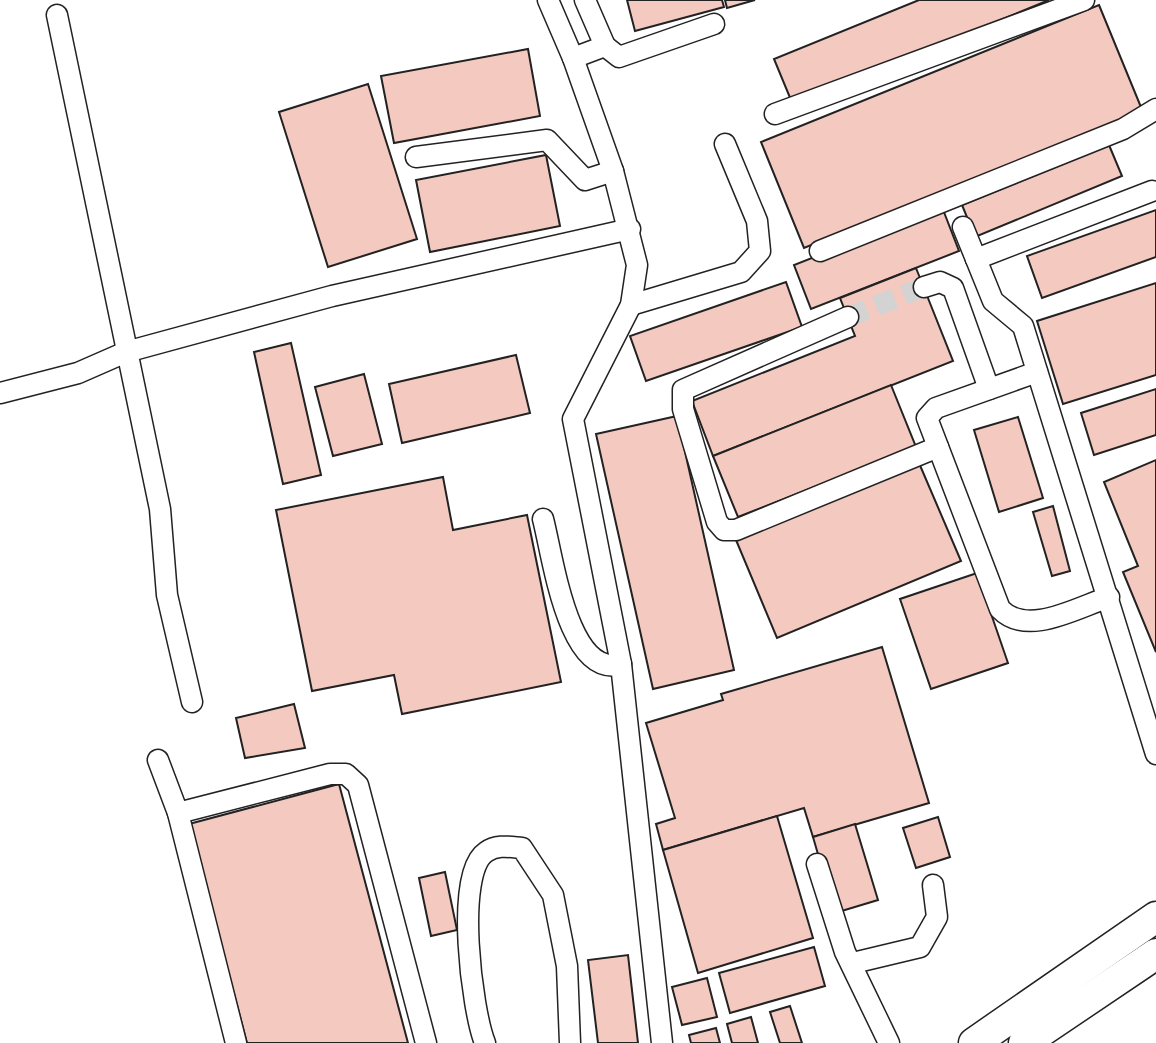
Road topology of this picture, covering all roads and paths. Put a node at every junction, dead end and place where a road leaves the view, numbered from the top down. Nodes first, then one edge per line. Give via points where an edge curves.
1 (548, 0) edge
2 (585, 0) edge
3 (1084, 0) edge
4 (57, 15) dead end
5 (714, 24) dead end
6 (605, 46) junction
7 (573, 58) junction
8 (1156, 109) edge
9 (775, 114) dead end
10 (725, 144) dead end
11 (416, 157) dead end
12 (613, 171) junction
13 (1152, 191) dead end
14 (963, 227) dead end
15 (630, 229) junction
16 (820, 251) dead end
17 (976, 259) junction
18 (924, 287) tunnel mouth
19 (631, 305) junction
20 (848, 317) tunnel mouth
21 (126, 352) junction
22 (1037, 372) junction
23 (989, 389) junction
24 (0, 393) edge
25 (938, 447) junction
26 (543, 519) dead end
27 (1109, 597) junction
28 (621, 664) junction
29 (192, 702) dead end
30 (1156, 754) edge
31 (158, 760) dead end
32 (178, 813) junction
33 (817, 864) dead end
34 (933, 885) dead end
35 (1156, 917) edge
36 (1156, 954) edge
37 (853, 963) junction
38 (236, 1043) edge
39 (426, 1043) edge
40 (485, 1043) edge
41 (570, 1043) edge
42 (662, 1043) edge
43 (889, 1043) edge
44 (974, 1043) edge
45 (1024, 1043) edge

1 - 7 street
2 - 6 street
3 - 9 street
4 - 21 street
5 - 6 street via 619,57
6 - 7 street
7 - 12 street
8 - 16 street via 1123,129
10 - 19 street via 757,221 760,251 741,272
11 - 12 street via 547,140 585,180
12 - 15 street
13 - 17 street
14 - 17 street
15 - 19 street via 637,265
15 - 21 street via 332,296
17 - 22 street via 993,301 1023,326
18 - 23 street via 940,282 953,288
19 - 28 street via 573,419
20 - 25 street via 683,390 683,409 717,522 724,530 736,530
21 - 24 street via 78,373
21 - 29 street via 160,509 167,595
22 - 23 street
22 - 27 street
23 - 25 street via 936,408 927,418
25 - 27 street via 1000,609 1011,621 1027,624
26 - 28 street via 574,637 593,662 607,668
27 - 30 street
28 - 42 street
31 - 32 street
32 - 38 street
32 - 39 street via 330,774 346,774 358,785
33 - 37 street
34 - 37 street via 937,917 920,947
35 - 44 highway
36 - 45 highway
37 - 43 street
40 - 41 street via 472,989 469,898 474,868 485,852 502,846 522,848 553,895 567,966

